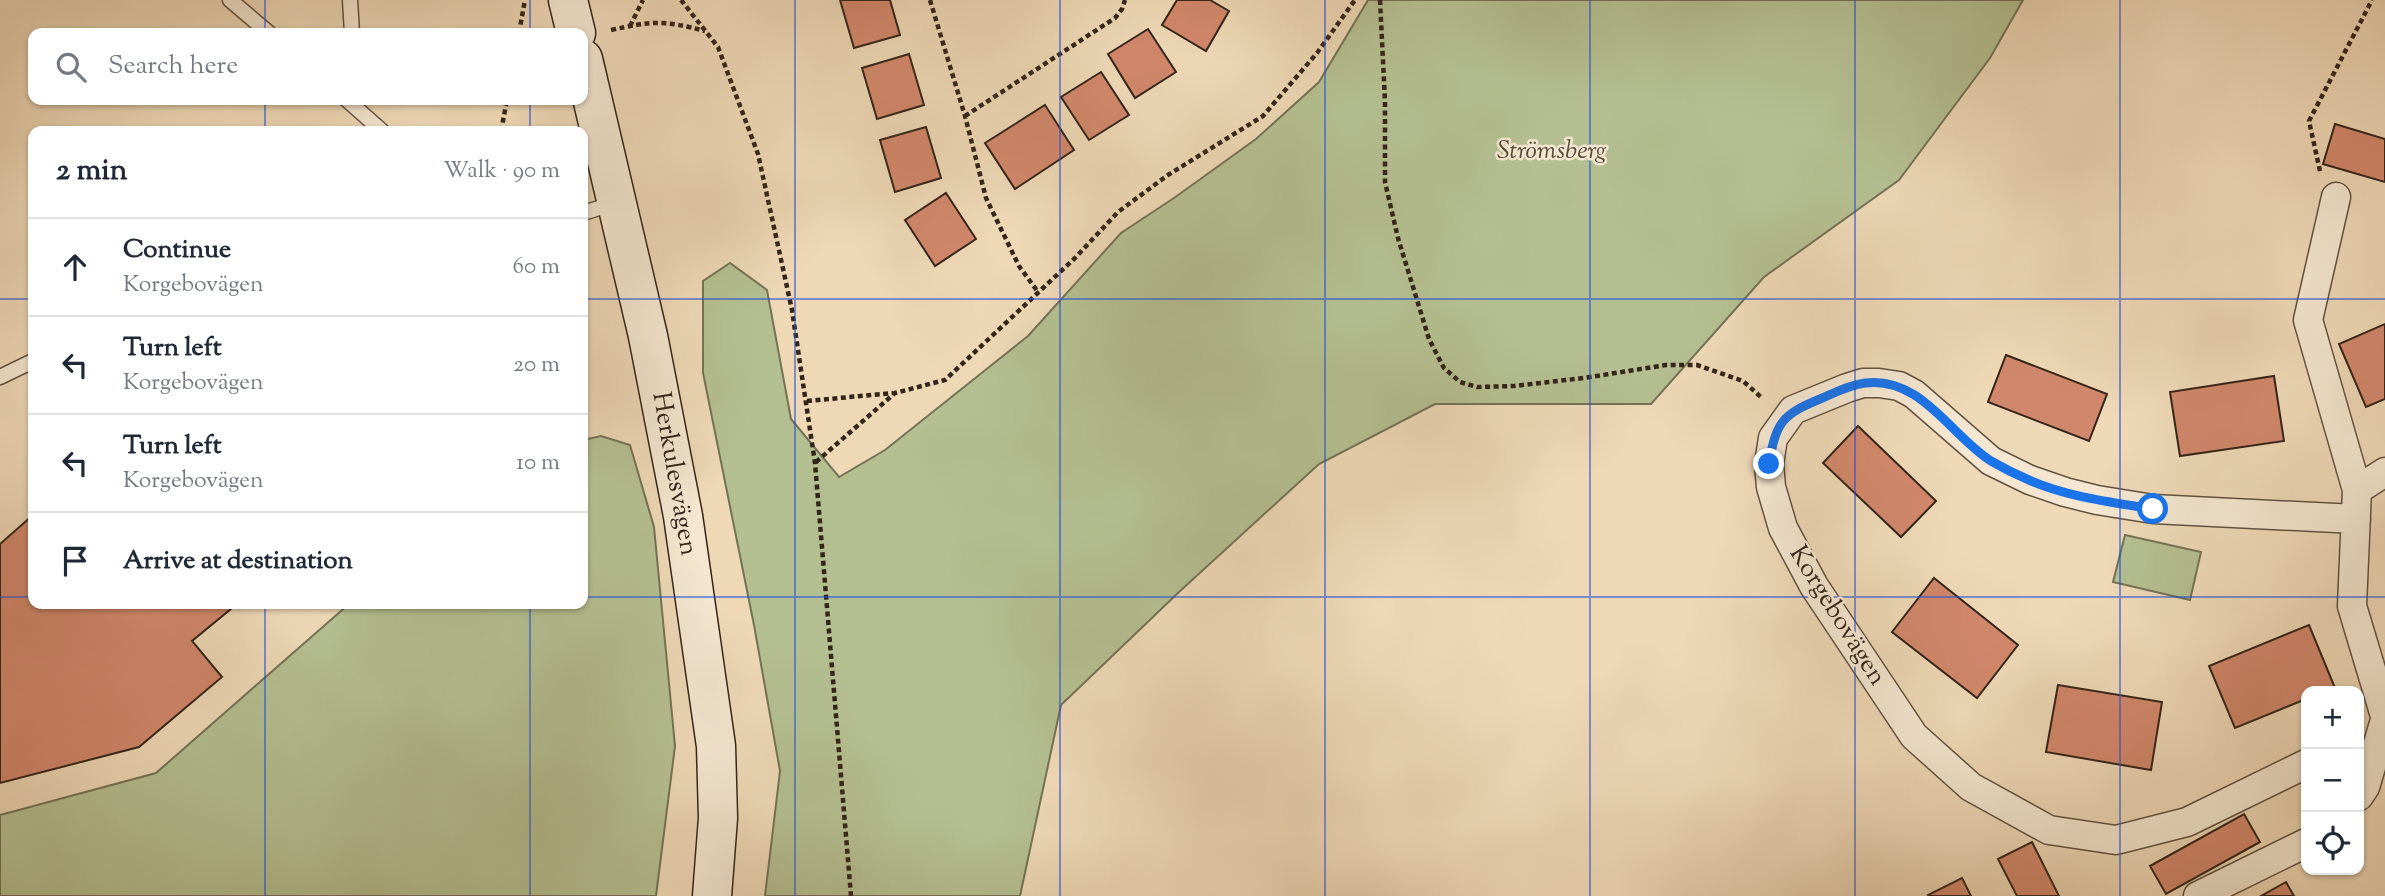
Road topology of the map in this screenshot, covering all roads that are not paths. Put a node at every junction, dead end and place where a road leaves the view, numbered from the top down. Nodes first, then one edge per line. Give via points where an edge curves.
1 (230, 0) edge
2 (351, 0) edge
3 (568, 0) edge
4 (263, 28) edge
5 (352, 28) edge
6 (593, 32) edge
7 (588, 103) edge
8 (355, 105) edge
9 (377, 126) edge
10 (2336, 197) road end
11 (600, 208) edge
12 (28, 363) edge
13 (0, 377) edge
14 (2385, 472) edge
15 (2357, 490) junction
16 (2356, 519) junction
17 (2385, 718) edge
18 (2364, 732) edge
19 (2301, 766) edge
20 (2364, 788) edge
21 (2301, 845) edge
22 (712, 896) edge
23 (2198, 896) edge

1 - 4 lane
2 - 5 lane
3 - 6 street
7 - 11 street, Herkulesvägen
8 - 9 lane
10 - 15 street via 2308,320
11 - 22 street, Herkulesvägen via 648,336 683,516 716,746 718,818
12 - 13 lane
14 - 15 street
15 - 16 street
16 - 17 street via 2353,606
16 - 19 street, Korgebovägen via 2153,509 2065,492 1990,461 1914,394 1879,383 1847,388 1793,410 1773,438 1771,487 1783,528 1814,586 1914,736 1971,787 2049,830 2116,840 2186,822
17 - 18 street
17 - 20 street
21 - 23 street

